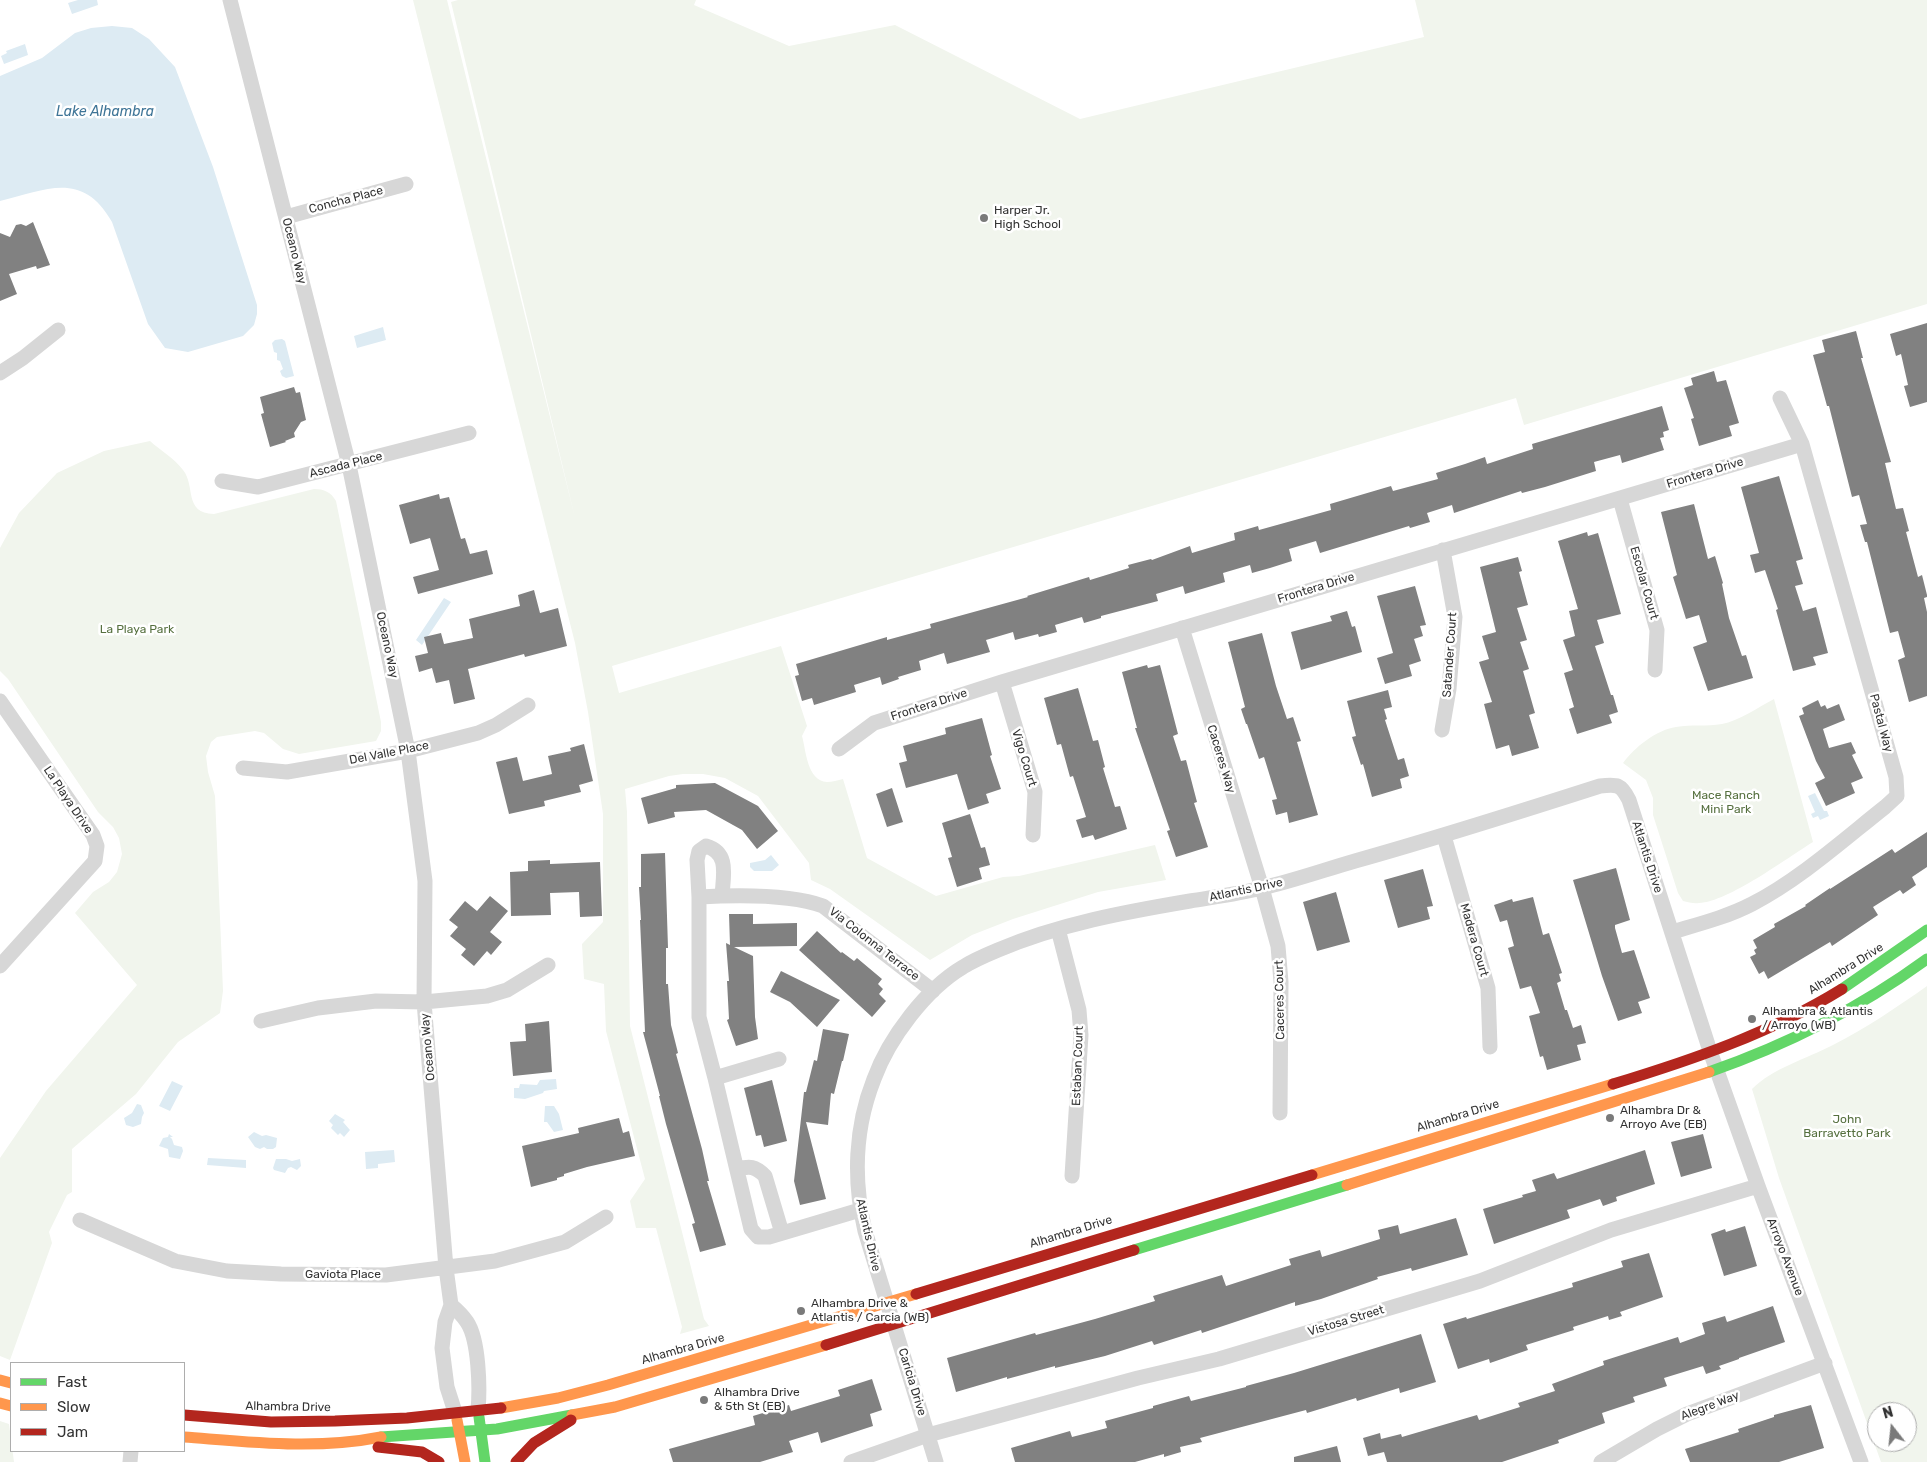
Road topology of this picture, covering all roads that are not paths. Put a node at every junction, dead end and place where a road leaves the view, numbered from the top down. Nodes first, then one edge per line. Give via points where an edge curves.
1 (230, 0) edge
2 (406, 184) dead end
3 (286, 217) junction
4 (58, 330) dead end
5 (0, 373) edge
6 (1780, 398) dead end
7 (469, 433) dead end
8 (1802, 444) junction
9 (349, 465) junction
10 (222, 481) dead end
11 (1620, 499) junction
12 (1443, 550) junction
13 (1182, 628) junction
14 (1655, 670) dead end
15 (1002, 682) junction
16 (0, 701) edge
17 (528, 705) dead end
18 (1442, 730) dead end
19 (839, 749) dead end
20 (408, 751) junction
21 (243, 768) dead end
22 (1033, 835) dead end
23 (1444, 836) junction
24 (1262, 888) junction
25 (722, 896) junction
26 (699, 897) junction
27 (1058, 929) junction
28 (1927, 930) edge
29 (1672, 932) junction
30 (1927, 959) edge
31 (548, 965) dead end
32 (0, 966) edge
33 (933, 991) junction
34 (424, 1002) junction
35 (261, 1021) dead end
36 (1490, 1047) dead end
37 (1710, 1052) junction
38 (779, 1059) dead end
39 (1717, 1070) junction
40 (715, 1078) junction
41 (1280, 1113) dead end
42 (737, 1169) junction
43 (1072, 1176) dead end
44 (1758, 1186) junction
45 (860, 1210) junction
46 (606, 1217) dead end
47 (80, 1220) dead end
48 (782, 1233) junction
49 (446, 1268) junction
50 (886, 1302) junction
51 (451, 1305) junction
52 (893, 1324) junction
53 (1825, 1362) junction
54 (478, 1410) junction
55 (455, 1412) junction
56 (582, 1414) junction
57 (185, 1415) edge
58 (481, 1430) junction
59 (461, 1432) junction
60 (928, 1435) junction
61 (185, 1437) edge
62 (351, 1443) junction
63 (439, 1462) edge
64 (465, 1462) edge
65 (486, 1462) edge
66 (516, 1462) edge
67 (851, 1462) edge
68 (936, 1462) edge
69 (1601, 1462) edge
70 (1861, 1462) edge

1 - 3 street, Oceano Way
2 - 3 street, Concha Place
3 - 9 street, Oceano Way
4 - 5 street
6 - 8 street, Pastal Way
7 - 9 street, Ascada Place
8 - 11 street, Frontera Drive
8 - 29 street, Pastal Way via 1896,777 1897,796 1794,878 1752,904 1711,921
9 - 10 street, Ascada Place via 258,487
9 - 20 street, Oceano Way
11 - 12 street, Frontera Drive
11 - 14 street, Escolar Court via 1657,630
12 - 13 street, Frontera Drive
12 - 18 street, Satander Court via 1454,616 1449,689
13 - 15 street, Frontera Drive
13 - 24 street, Caceres Way
15 - 19 street, Frontera Drive via 874,723
15 - 22 street, Vigo Court via 1035,792
16 - 32 street, La Playa Drive via 97,846 95,860
17 - 20 street, Del Valle Place via 478,732
20 - 21 street, Del Valle Place via 287,772
20 - 34 street, Oceano Way via 425,881
23 - 24 street, Atlantis Drive
23 - 29 street, Atlantis Drive via 1615,784 1624,790 1629,800
23 - 36 street, Madera Court via 1488,988
24 - 27 street, Atlantis Drive via 1164,905
24 - 41 street, Caceres Court via 1278,946 1281,982
25 - 26 street, Via Colonna Terrace
25 - 26 street via 723,862 720,853 706,846 699,851 697,860
25 - 33 street, Via Colonna Terrace via 806,900 823,906
26 - 40 street via 699,1017
27 - 33 street, Atlantis Drive via 1021,940 962,967
27 - 43 street, Estaban Court via 1079,1010 1081,1035
28 - 37 main road, Alhambra Drive via 1853,982 1799,1014
29 - 37 street, Atlantis Drive
30 - 39 main road via 1888,988 1835,1019
31 - 34 street via 507,990 487,996
33 - 45 street, Atlantis Drive via 892,1039 868,1094 858,1144
34 - 35 street via 376,1001 318,1008
34 - 49 street, Oceano Way
37 - 39 street, Arroyo Avenue
37 - 50 main road, Alhambra Drive via 1656,1071
38 - 40 street
39 - 44 street, Arroyo Avenue
39 - 52 main road
40 - 42 street
42 - 48 street via 751,1166 765,1176
42 - 48 street via 752,1230 758,1237
44 - 53 street, Arroyo Avenue
44 - 60 street, Vistosa Street via 1612,1230 1480,1281 1219,1359
45 - 48 street
45 - 50 street, Atlantis Drive
46 - 49 street, Gaviota Place via 565,1242 495,1261
47 - 49 street, Gaviota Place via 175,1261 227,1271 386,1275
49 - 51 street, Oceano Way
50 - 52 street, Caricia Drive
50 - 54 main road, Alhambra Drive via 608,1386
51 - 54 street via 467,1322 472,1333 480,1384
51 - 55 street, Oceano Way via 442,1348 447,1387
52 - 56 main road
52 - 60 street, Caricia Drive
53 - 69 street, Alegre Way via 1687,1414
53 - 70 street, Arroyo Avenue
54 - 55 main road, Alhambra Drive
54 - 58 main road
55 - 57 main road, Alhambra Drive via 407,1418 271,1422
55 - 59 main road
56 - 58 main road
56 - 66 main road via 534,1443
58 - 59 main road
58 - 65 main road
59 - 62 main road via 381,1437
59 - 64 main road
60 - 67 street, Vistosa Street
60 - 68 street, Caricia Drive
61 - 62 main road via 313,1445
62 - 63 main road via 422,1452

